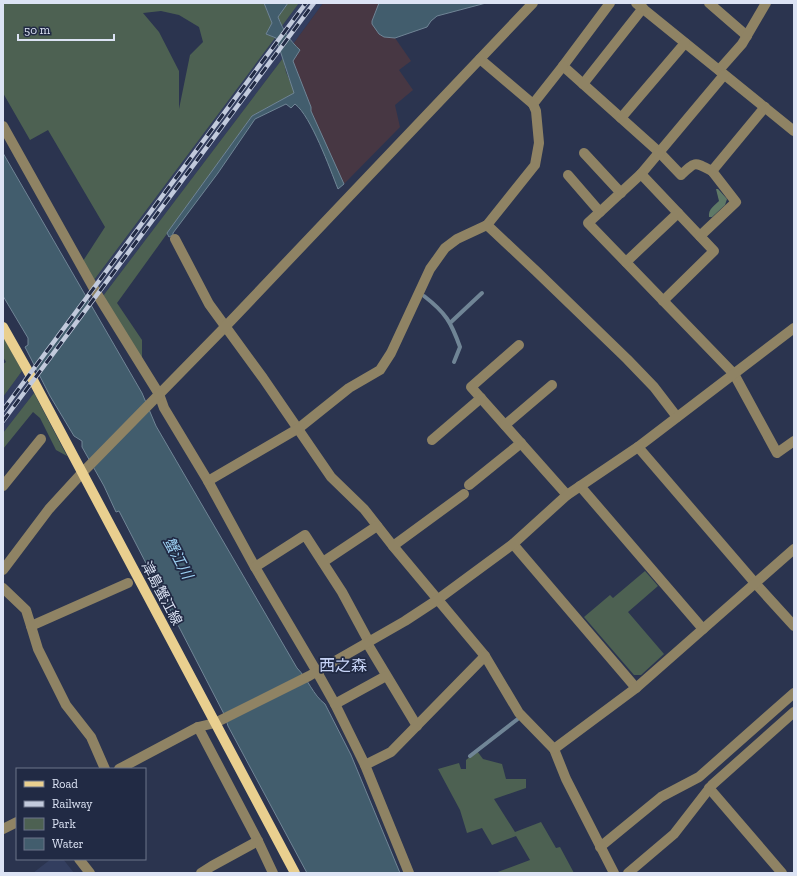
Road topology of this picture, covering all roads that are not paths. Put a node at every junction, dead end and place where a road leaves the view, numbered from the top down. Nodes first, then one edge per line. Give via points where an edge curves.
1 (533, 3) edge
2 (610, 3) edge
3 (709, 3) edge
4 (766, 3) edge
5 (639, 6) edge
6 (747, 36) junction
7 (685, 43) junction
8 (480, 60) junction
9 (563, 66) junction
10 (722, 72) junction
11 (583, 84) junction
12 (533, 104) junction
13 (765, 107) junction
14 (621, 118) junction
15 (3, 126) edge
16 (794, 131) edge
17 (659, 152) junction
18 (584, 153) dead end
19 (712, 172) junction
20 (641, 174) junction
21 (568, 175) dead end
22 (621, 193) junction
23 (600, 212) junction
24 (678, 213) junction
25 (487, 225) junction
26 (700, 236) junction
27 (175, 239) dead end
28 (626, 262) junction
29 (663, 301) junction
30 (3, 327) edge
31 (225, 327) junction
32 (794, 328) edge
33 (519, 345) dead end
34 (734, 374) junction
35 (552, 385) dead end
36 (156, 398) junction
37 (481, 398) junction
38 (677, 417) junction
39 (505, 425) junction
40 (299, 428) junction
41 (41, 439) dead end
42 (432, 440) dead end
43 (794, 441) edge
44 (521, 443) junction
45 (638, 447) junction
46 (86, 469) junction
47 (208, 481) junction
48 (469, 484) dead end
49 (3, 486) edge
50 (580, 486) junction
51 (464, 494) dead end
52 (567, 495) junction
53 (377, 526) junction
54 (513, 544) junction
55 (393, 546) junction
56 (794, 548) edge
57 (323, 562) junction
58 (255, 567) junction
59 (3, 570) edge
60 (128, 583) dead end
61 (755, 583) junction
62 (3, 588) edge
63 (437, 600) junction
64 (31, 626) junction
65 (794, 626) edge
66 (703, 629) junction
67 (368, 642) junction
68 (485, 656) junction
69 (313, 674) junction
70 (386, 676) junction
71 (636, 688) junction
72 (794, 693) edge
73 (335, 704) junction
74 (794, 712) edge
75 (217, 722) junction
76 (417, 726) junction
77 (198, 727) junction
78 (554, 749) junction
79 (365, 765) junction
80 (105, 768) edge
81 (120, 768) edge
82 (711, 786) junction
83 (16, 822) edge
84 (3, 829) edge
85 (258, 841) junction
86 (600, 847) junction
87 (80, 860) edge
88 (90, 873) edge
89 (202, 873) edge
90 (273, 873) edge
91 (296, 873) edge
92 (409, 873) edge
93 (614, 873) edge
94 (628, 873) edge
95 (782, 873) edge

1 - 8 street
2 - 9 street
3 - 6 street
4 - 6 street
5 - 7 street
5 - 11 street
6 - 10 street
7 - 10 street
7 - 14 street
8 - 12 street
8 - 31 street
9 - 11 street
9 - 12 street
10 - 13 street
10 - 17 street
11 - 14 street
12 - 25 street via 539,143 535,165
13 - 16 street
13 - 19 street
14 - 17 street
15 - 36 street
17 - 19 street via 681,175 692,164
17 - 20 street
18 - 22 street
19 - 26 street via 736,202
20 - 22 street
20 - 24 street
21 - 23 street
22 - 23 street
23 - 28 street via 588,223
24 - 26 street
24 - 28 street
25 - 38 street via 627,359 654,387
25 - 40 street via 445,248 430,269 391,353 380,370 349,388
26 - 29 street via 714,251
27 - 31 street via 209,304
28 - 29 street
29 - 34 street
30 - 46 main road, 津島蟹江線
31 - 36 street
31 - 40 street
32 - 34 street
33 - 37 street via 471,386
34 - 38 street
34 - 43 street via 777,453
35 - 39 street
36 - 46 street
36 - 47 street
37 - 39 street
37 - 42 street
38 - 45 street
39 - 44 street
40 - 47 street
40 - 53 street via 331,477 364,509
41 - 49 street
44 - 48 street
44 - 52 street
45 - 50 street
45 - 61 street
46 - 59 street via 49,510
46 - 75 main road, 津島蟹江線
47 - 58 street
50 - 52 street
50 - 66 street
51 - 55 street
52 - 54 street
53 - 55 street
53 - 57 street
54 - 63 street
54 - 71 street
55 - 63 street
56 - 61 street
57 - 58 street via 305,535
57 - 67 street
58 - 69 street
60 - 64 street
61 - 65 street
61 - 66 street
62 - 64 street via 26,610
63 - 67 street via 405,622
63 - 68 street
64 - 80 street via 38,649 66,705 91,737
66 - 71 street
67 - 69 street
67 - 70 street
68 - 76 street
68 - 78 street via 519,713
69 - 73 street
69 - 75 street
70 - 73 street
70 - 76 street
71 - 78 street
72 - 86 street via 699,777 661,797
73 - 79 street
74 - 82 street
75 - 77 street
75 - 91 main road, 津島蟹江線
76 - 79 street via 391,752
77 - 81 street
77 - 85 street
78 - 86 street
79 - 92 street
82 - 94 street via 674,834
82 - 95 street
83 - 84 street
85 - 89 street
85 - 90 street
86 - 93 street
87 - 88 street

